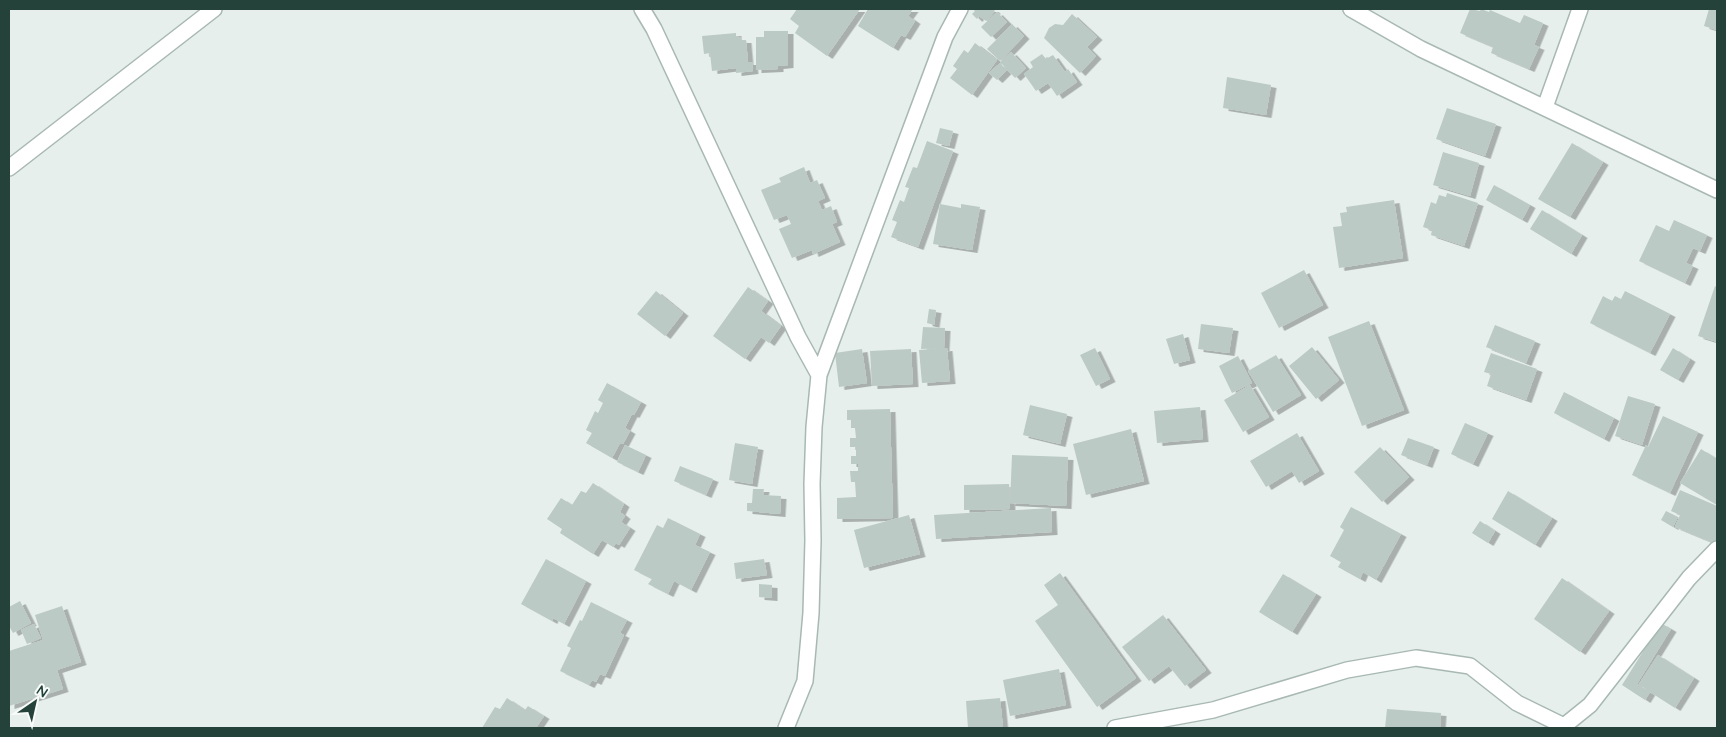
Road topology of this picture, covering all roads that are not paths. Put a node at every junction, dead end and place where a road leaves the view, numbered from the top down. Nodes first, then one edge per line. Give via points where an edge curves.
1 (214, 9) edge
2 (642, 9) edge
3 (960, 9) edge
4 (1351, 9) edge
5 (1580, 9) edge
6 (1545, 108) junction
7 (9, 168) edge
8 (1717, 190) edge
9 (819, 375) junction
10 (1717, 549) edge
11 (786, 728) edge
12 (1114, 728) edge

1 - 7 street
2 - 9 street
3 - 9 street via 945,37
4 - 6 street via 1421,50
5 - 6 street
6 - 8 street
9 - 11 street via 812,484 811,613 805,681
10 - 12 street via 1690,578 1590,705 1564,726 1517,703 1470,666 1416,658 1347,670 1213,710

